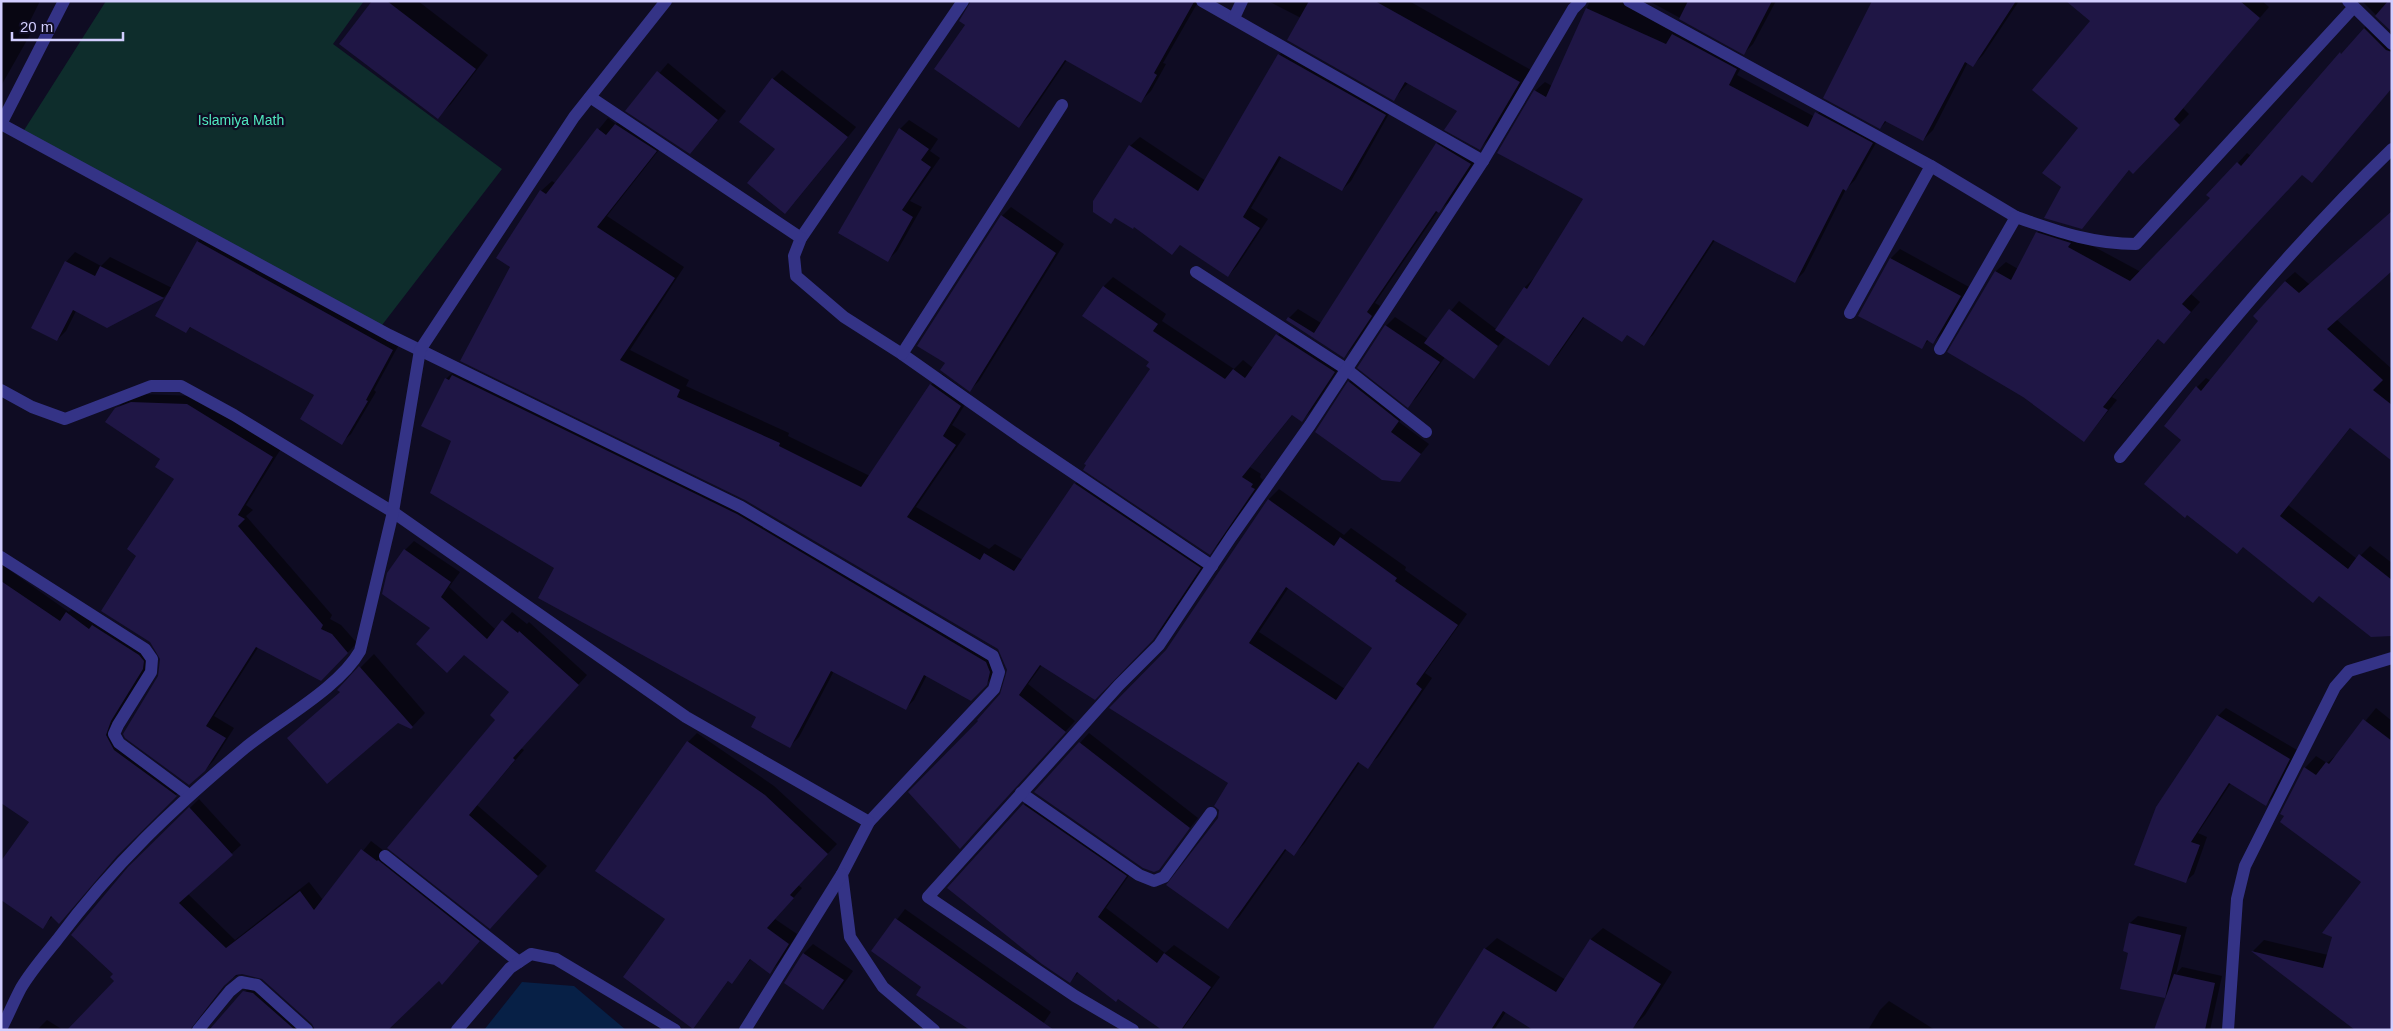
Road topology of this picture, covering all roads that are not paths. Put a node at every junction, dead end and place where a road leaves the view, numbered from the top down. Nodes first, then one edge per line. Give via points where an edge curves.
1 (64, 1) edge
2 (666, 1) edge
3 (963, 1) edge
4 (1202, 1) edge
5 (1242, 1) edge
6 (1581, 1) edge
7 (1629, 1) edge
8 (2350, 4) edge
9 (1234, 18) junction
10 (2392, 44) edge
11 (590, 97) junction
12 (1062, 106) dead end
13 (2392, 149) edge
14 (1483, 161) junction
15 (1931, 166) junction
16 (2016, 217) junction
17 (801, 238) junction
18 (1196, 272) dead end
19 (1850, 313) dead end
20 (1940, 349) dead end
21 (420, 350) junction
22 (902, 354) junction
23 (1346, 369) junction
24 (1, 390) edge
25 (1426, 432) dead end
26 (2120, 457) dead end
27 (393, 512) junction
28 (1, 557) edge
29 (1212, 566) junction
30 (2392, 658) edge
31 (1021, 793) junction
32 (189, 795) junction
33 (1211, 813) dead end
34 (868, 822) junction
35 (385, 856) dead end
36 (842, 874) junction
37 (519, 962) junction
38 (1, 1029) edge
39 (932, 1029) edge
40 (198, 1030) edge
41 (306, 1030) edge
42 (458, 1030) edge
43 (675, 1030) edge
44 (745, 1030) edge
45 (1133, 1030) edge
46 (2228, 1030) edge

1 - 21 street via 1,124
2 - 11 street
3 - 17 street
4 - 9 street
5 - 9 street
6 - 14 street via 1573,9
7 - 15 street
8 - 10 street
8 - 16 street via 2136,244 2091,240
9 - 14 street
11 - 17 street
11 - 21 street
12 - 22 street
13 - 26 street via 2346,193 2241,310
14 - 23 street
15 - 16 street
15 - 19 street
16 - 20 street
17 - 22 street via 794,256 796,276 844,317
18 - 23 street
21 - 27 street
21 - 34 street via 741,507 993,656 999,672 994,690
22 - 29 street
23 - 25 street
23 - 29 street
24 - 27 street via 65,418 151,386 181,386
27 - 32 street via 360,651 352,666
27 - 34 street via 686,717
28 - 32 street via 145,649 152,659 151,672 114,734 119,743
29 - 31 street via 1159,646
30 - 46 street via 2349,671 2335,687 2245,866 2237,899
31 - 33 street via 1139,875 1154,881 1164,877
31 - 45 street via 928,897 1075,996
32 - 38 street via 136,845 81,908 22,987
34 - 36 street
35 - 37 street
36 - 39 street via 850,937 883,987
36 - 44 street
37 - 42 street via 510,968
37 - 43 street via 531,954 556,959
40 - 41 street via 241,982 257,985

